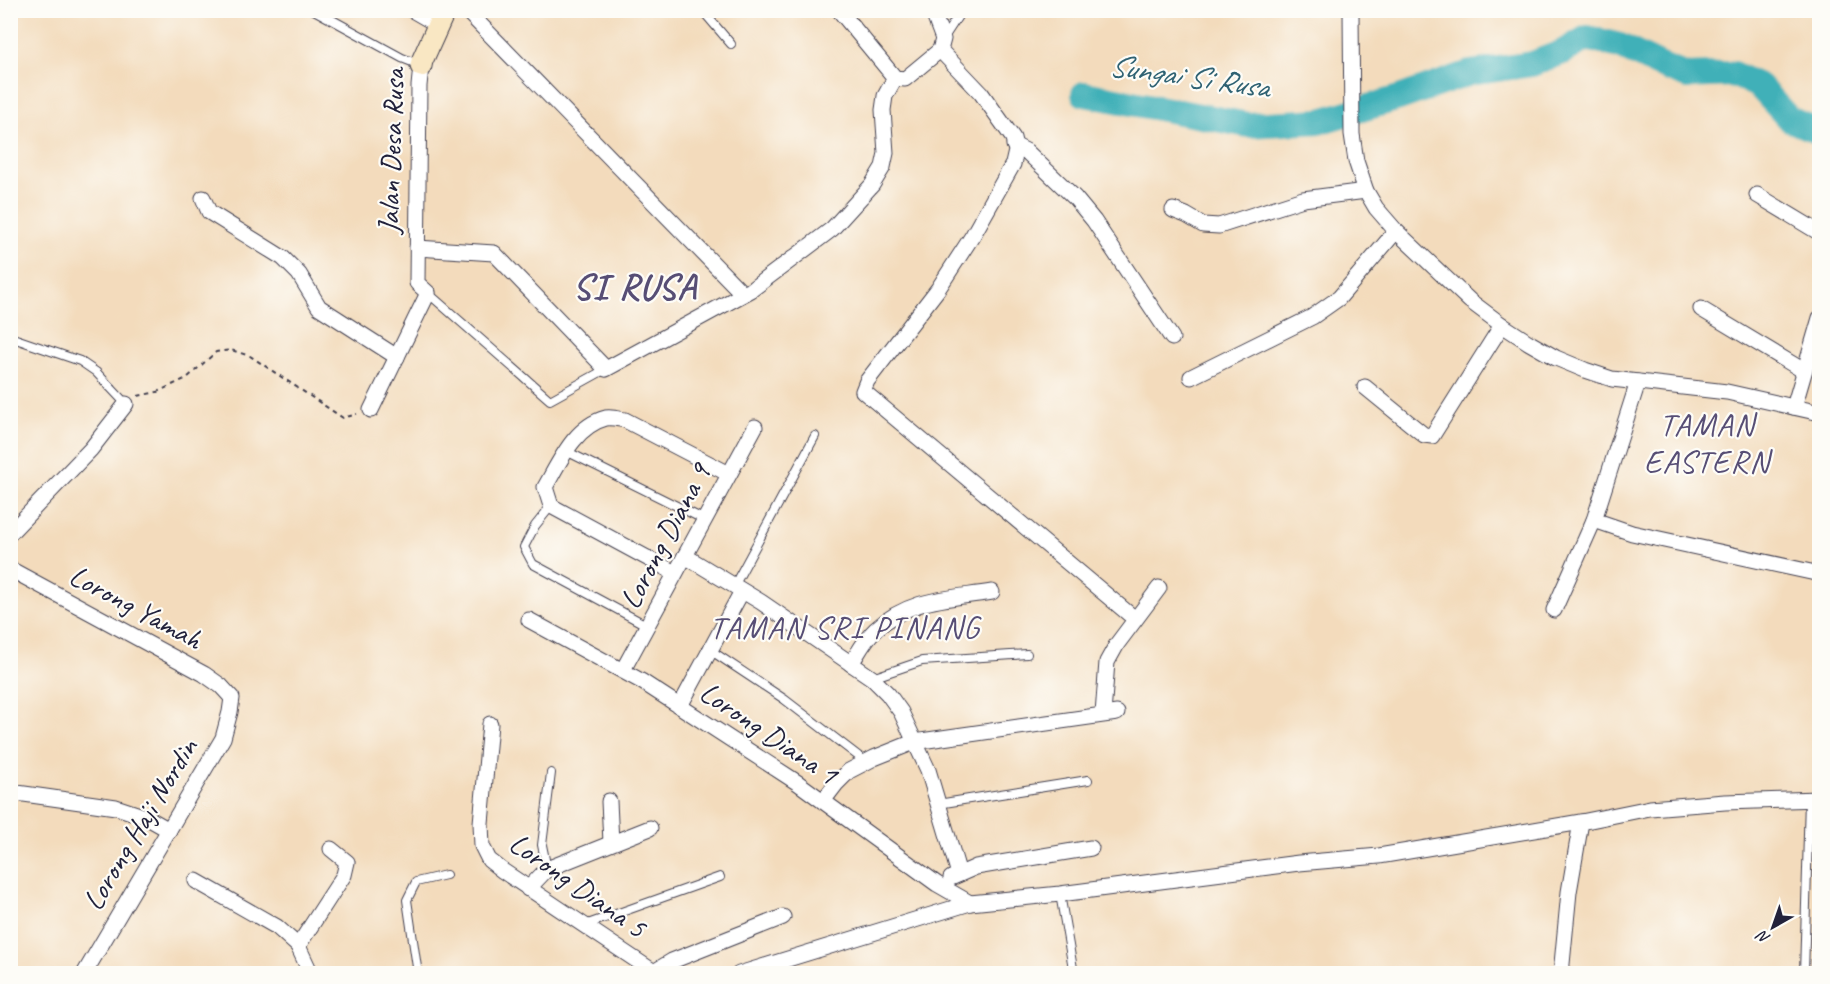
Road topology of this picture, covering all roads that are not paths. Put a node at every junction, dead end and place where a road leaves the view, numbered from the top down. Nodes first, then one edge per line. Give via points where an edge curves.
1 (314, 10) edge
2 (412, 10) edge
3 (466, 10) edge
4 (702, 10) edge
5 (839, 10) edge
6 (932, 10) edge
7 (962, 10) edge
8 (1351, 10) edge
9 (442, 18) edge
10 (731, 44) dead end
11 (942, 44) junction
12 (421, 66) junction
13 (895, 78) junction
14 (1014, 145) junction
15 (1366, 191) junction
16 (1757, 195) dead end
17 (203, 198) dead end
18 (1173, 210) dead end
19 (1396, 231) junction
20 (1820, 233) edge
21 (417, 248) junction
22 (428, 293) junction
23 (743, 294) junction
24 (1701, 309) dead end
25 (1820, 318) edge
26 (1502, 325) junction
27 (10, 337) edge
28 (1172, 338) dead end
29 (397, 357) junction
30 (606, 369) junction
31 (1804, 372) junction
32 (1191, 377) dead end
33 (1638, 382) junction
34 (1365, 387) dead end
35 (126, 404) joint
36 (1794, 407) junction
37 (371, 410) road end
38 (1820, 413) edge
39 (755, 427) dead end
40 (815, 436) dead end
41 (566, 451) junction
42 (729, 474) junction
43 (551, 506) junction
44 (705, 520) junction
45 (1594, 520) junction
46 (10, 533) edge
47 (685, 556) junction
48 (10, 569) edge
49 (675, 573) junction
50 (1820, 574) edge
51 (738, 588) junction
52 (1159, 588) dead end
53 (992, 592) dead end
54 (1554, 610) dead end
55 (1135, 619) junction
56 (529, 620) dead end
57 (648, 626) junction
58 (710, 650) junction
59 (1027, 654) dead end
60 (851, 664) junction
61 (623, 670) junction
62 (872, 678) junction
63 (232, 698) joint
64 (680, 706) junction
65 (490, 724) dead end
66 (914, 742) junction
67 (866, 762) junction
68 (551, 773) dead end
69 (1088, 780) dead end
70 (10, 792) edge
71 (1814, 799) edge
72 (609, 801) dead end
73 (823, 801) junction
74 (938, 804) junction
75 (1581, 822) junction
76 (650, 828) dead end
77 (169, 830) junction
78 (611, 843) junction
79 (1091, 848) dead end
80 (331, 849) dead end
81 (547, 869) junction
82 (959, 874) junction
83 (446, 875) dead end
84 (720, 877) dead end
85 (196, 880) dead end
86 (937, 884) junction
87 (528, 889) junction
88 (1060, 894) junction
89 (970, 903) junction
90 (783, 917) dead end
91 (584, 925) junction
92 (298, 946) junction
93 (656, 973) edge
94 (84, 974) edge
95 (311, 974) edge
96 (418, 974) edge
97 (739, 974) edge
98 (1074, 974) edge
99 (1561, 974) edge
100 (1804, 974) edge

1 - 12 lane
2 - 9 street
3 - 23 street
4 - 10 lane
5 - 13 street
6 - 11 street
7 - 11 lane
8 - 15 street via 1352,134
9 - 12 street, Jalan Desa Rusa
11 - 13 street via 905,79
11 - 14 street via 981,93
12 - 21 street, Jalan Desa Rusa
13 - 23 street via 885,96 883,110 883,167 872,185 832,229
14 - 28 street via 1026,151 1094,221
14 - 55 street via 1013,164 973,235 863,391
15 - 18 street via 1303,199 1220,226 1203,225
15 - 19 street
16 - 20 street
17 - 29 street via 209,212 283,258 299,274 319,307
19 - 26 street via 1470,301
19 - 32 street via 1339,298 1312,316
21 - 22 street, Jalan Desa Rusa via 417,283
21 - 30 street via 494,253
22 - 29 street
22 - 30 lane via 550,400
23 - 30 street
24 - 31 street
25 - 31 street
26 - 33 street via 1556,358 1612,379
26 - 34 street via 1432,436 1424,435
27 - 35 lane via 80,361
29 - 37 street
31 - 36 street
33 - 36 street via 1727,392
33 - 45 street
35 - 46 street via 91,449
36 - 38 street
39 - 42 street, Lorong Diana 9
40 - 51 lane
41 - 42 street via 586,426 609,417 625,420
41 - 43 street via 545,487
41 - 44 lane
42 - 44 street, Lorong Diana 9
43 - 49 street
43 - 57 lane via 524,547 533,564
44 - 47 street, Lorong Diana 9
45 - 50 street via 1632,533
45 - 54 street
47 - 49 street, Lorong Diana 9
47 - 51 street
48 - 63 street, Lorong Yamah via 204,674
49 - 57 street, Lorong Diana 9
51 - 58 street
51 - 60 street
52 - 55 street
53 - 60 street via 922,603 897,613 874,632
55 - 66 street via 1107,662 1110,714
56 - 61 street, Lorong Diana 1
57 - 61 street, Lorong Diana 9
58 - 64 street
58 - 67 lane via 784,699
59 - 62 lane via 922,662
60 - 62 street
61 - 64 street, Lorong Diana 1
62 - 66 street via 901,712
63 - 77 street, Lorong Haji Nordin via 223,738
64 - 73 street, Lorong Diana 1
65 - 87 street, Lorong Diana 5 via 482,846 489,860
66 - 67 street
66 - 74 street
67 - 73 street via 849,771
68 - 81 lane via 542,845
69 - 74 lane
70 - 77 street via 116,807
71 - 75 street via 1650,808
71 - 100 lane
72 - 78 street
73 - 86 street, Lorong Diana 1
74 - 82 street
75 - 88 street via 1379,856
75 - 99 street
76 - 78 street
77 - 94 street, Lorong Haji Nordin
78 - 81 street
79 - 82 street via 976,867
80 - 92 street via 347,862 344,875
81 - 87 street
82 - 86 street
83 - 96 lane via 416,882 407,900
84 - 91 lane
85 - 92 street via 277,927
86 - 89 street, Lorong Diana 1
87 - 91 street, Lorong Diana 5
88 - 89 street
88 - 98 lane
89 - 97 street
90 - 93 street via 672,961
91 - 93 street, Lorong Diana 5
92 - 95 street

